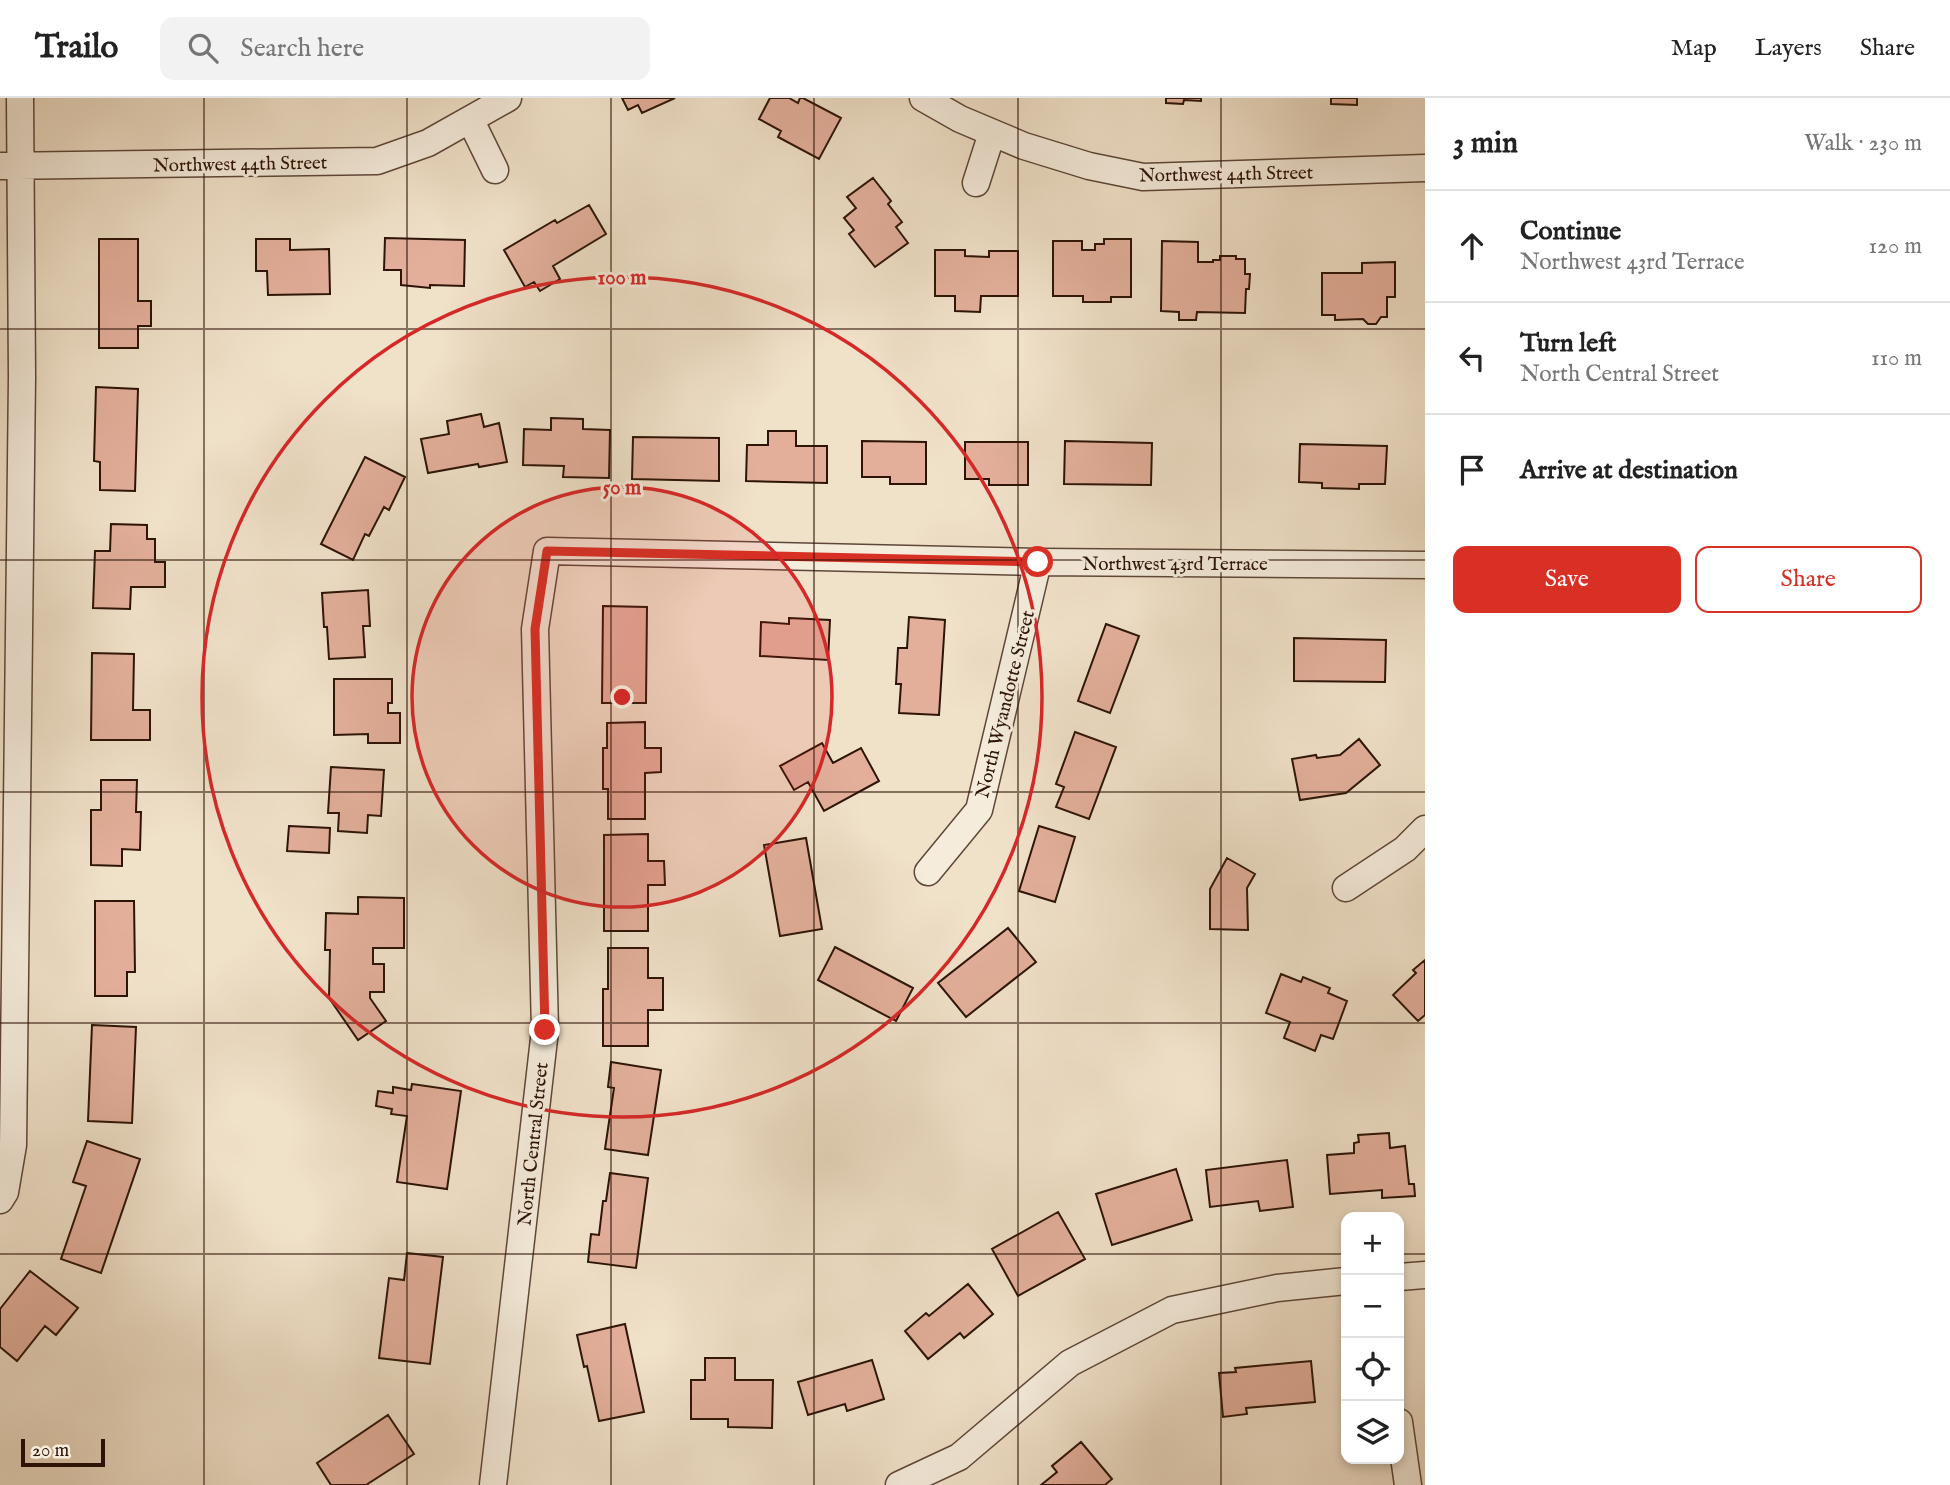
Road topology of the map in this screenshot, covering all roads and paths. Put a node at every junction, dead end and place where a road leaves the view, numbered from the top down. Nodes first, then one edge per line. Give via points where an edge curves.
1 (20, 98) edge
2 (508, 98) edge
3 (923, 98) edge
4 (471, 121) junction
5 (992, 133) junction
6 (10, 166) edge
7 (1425, 168) edge
8 (495, 170) dead end
9 (976, 183) dead end
10 (547, 551) joint
11 (1038, 562) junction
12 (1425, 565) edge
13 (10, 581) edge
14 (1425, 829) edge
15 (928, 872) dead end
16 (1346, 888) dead end
17 (8, 965) edge
18 (0, 1200) edge
19 (1425, 1275) edge
20 (1404, 1277) edge
21 (1341, 1282) edge
22 (1404, 1457) edge
23 (493, 1485) edge
24 (899, 1485) edge
25 (1408, 1485) edge

1 - 6 street
2 - 4 street, Northwest 44th Street
3 - 5 street, Northwest 44th Street
4 - 6 street, Northwest 44th Street via 377,161
4 - 8 street
5 - 7 street, Northwest 44th Street via 1089,166 1143,177
5 - 9 street
6 - 13 street
10 - 11 street, Northwest 43rd Terrace
10 - 23 street, North Central Street via 535,629 545,1030
11 - 12 street, Northwest 43rd Terrace
11 - 15 street, North Wyandotte Street via 979,810
13 - 17 street
14 - 16 street via 1405,849
17 - 18 street via 13,1145
19 - 20 street
21 - 24 street via 1277,1288 1172,1310 1070,1363 959,1457
22 - 25 street

